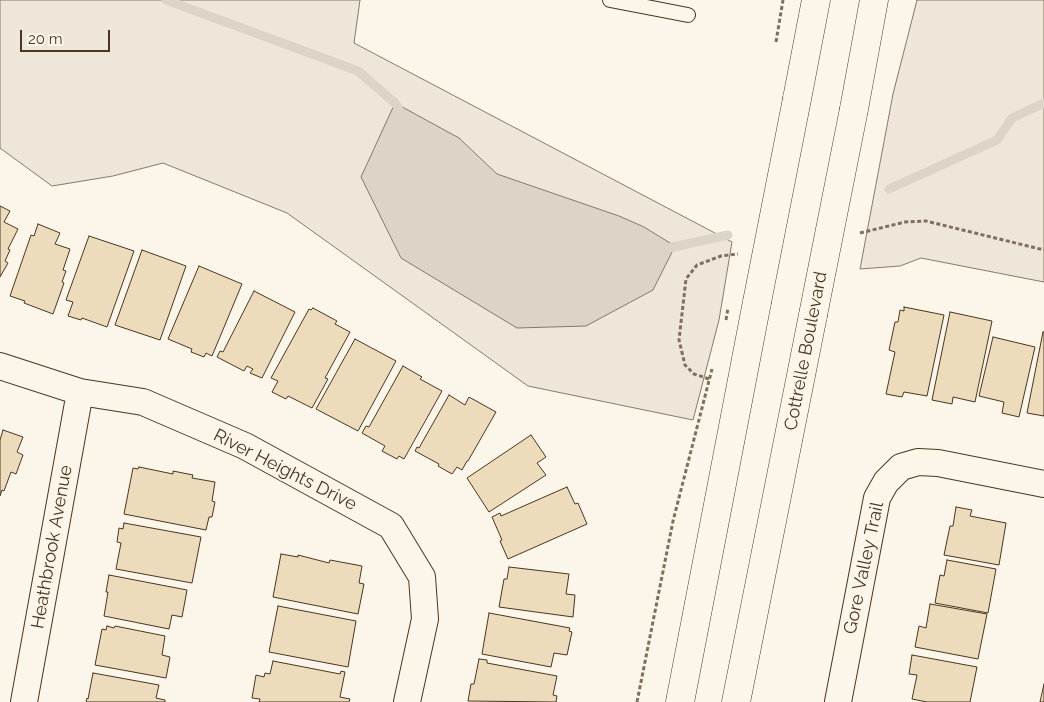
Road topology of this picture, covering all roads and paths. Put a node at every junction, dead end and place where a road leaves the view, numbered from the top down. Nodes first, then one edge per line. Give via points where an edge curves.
1 (610, 0) edge
2 (816, 0) edge
3 (874, 0) edge
4 (688, 15) dead end
5 (0, 366) edge
6 (709, 379) dead end
7 (80, 392) junction
8 (1044, 484) edge
9 (24, 702) edge
10 (407, 702) edge
11 (637, 702) edge
12 (680, 702) edge
13 (736, 702) edge
14 (838, 702) edge

1 - 4 lane
2 - 12 main road, bridge
3 - 13 main road, Cottrelle Boulevard, bridge
5 - 7 street, River Heights Drive
6 - 11 path via 673,521
7 - 9 street, Heathbrook Avenue
7 - 10 street, River Heights Drive via 143,402 245,446 391,526 422,577 425,619
8 - 14 street, Gore Valley Trail via 918,462 901,467 886,482 877,498

